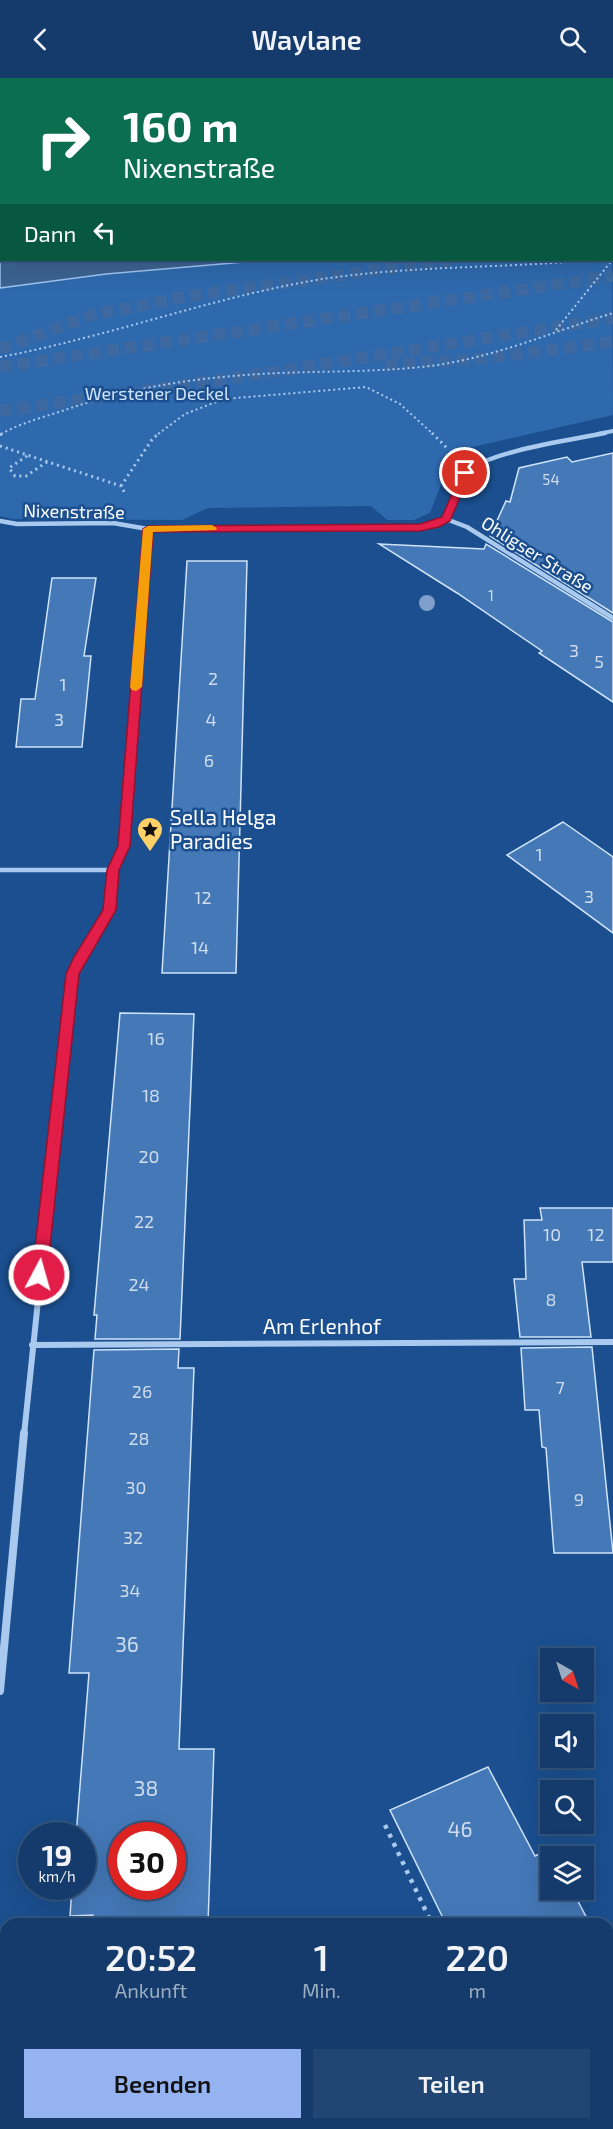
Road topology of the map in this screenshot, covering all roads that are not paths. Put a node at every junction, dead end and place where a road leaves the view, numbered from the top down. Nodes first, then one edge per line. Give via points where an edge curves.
1 (613, 431) edge
2 (446, 519) junction
3 (0, 520) edge
4 (148, 529) junction
5 (613, 618) edge
6 (0, 870) edge
7 (113, 870) junction
8 (613, 1342) edge
9 (32, 1345) junction
10 (0, 1691) edge

1 - 2 street via 500,456 473,467 465,473
2 - 4 street, Nixenstraße via 420,527
2 - 5 street, Ohligser Straße via 467,527
3 - 4 street, Nixenstraße via 17,524 113,523
4 - 7 street via 124,846
6 - 7 street
7 - 9 street via 110,910 72,974
8 - 9 street, Am Erlenhof
9 - 10 street

